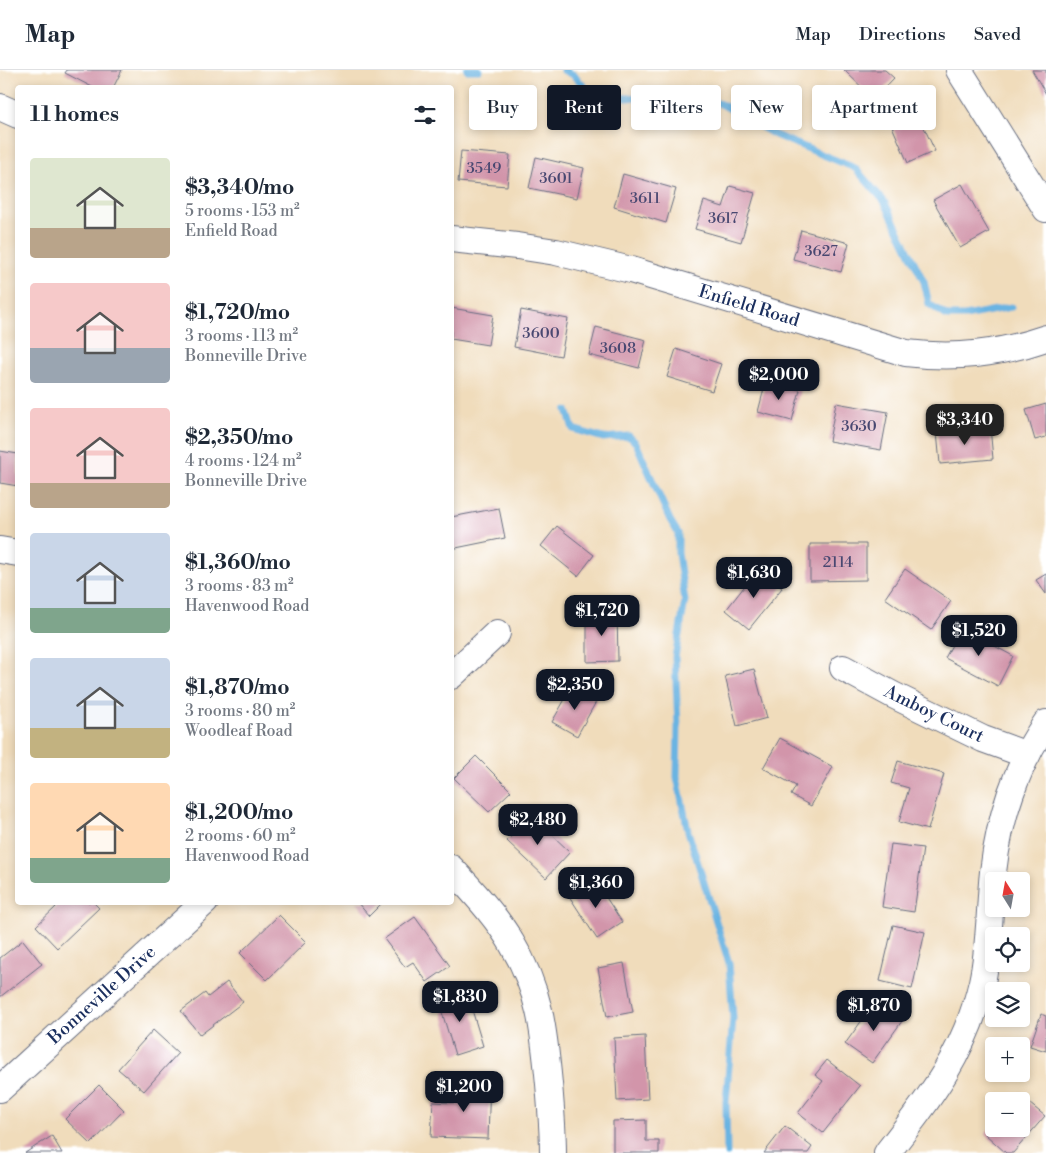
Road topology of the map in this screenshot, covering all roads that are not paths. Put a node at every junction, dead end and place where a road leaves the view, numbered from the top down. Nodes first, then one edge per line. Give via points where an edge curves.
1 (959, 70) edge
2 (0, 107) edge
3 (15, 114) edge
4 (1046, 209) edge
5 (454, 239) edge
6 (1046, 338) edge
7 (0, 550) edge
8 (15, 552) edge
9 (497, 633) dead end
10 (843, 668) dead end
11 (454, 673) edge
12 (1046, 723) edge
13 (1027, 755) junction
14 (454, 872) edge
15 (202, 905) edge
16 (0, 1089) edge
17 (554, 1153) edge
18 (887, 1153) edge

1 - 4 street
2 - 3 street
5 - 6 street, Enfield Road via 556,252 631,270 906,353 967,356 1007,350
7 - 8 street
9 - 11 street
10 - 13 street, Amboy Court via 983,739
12 - 13 street
13 - 18 street via 1017,776 997,845 986,959 976,1003 960,1046 938,1086
14 - 17 street via 511,942 536,996 545,1034
15 - 16 street, Bonneville Drive

